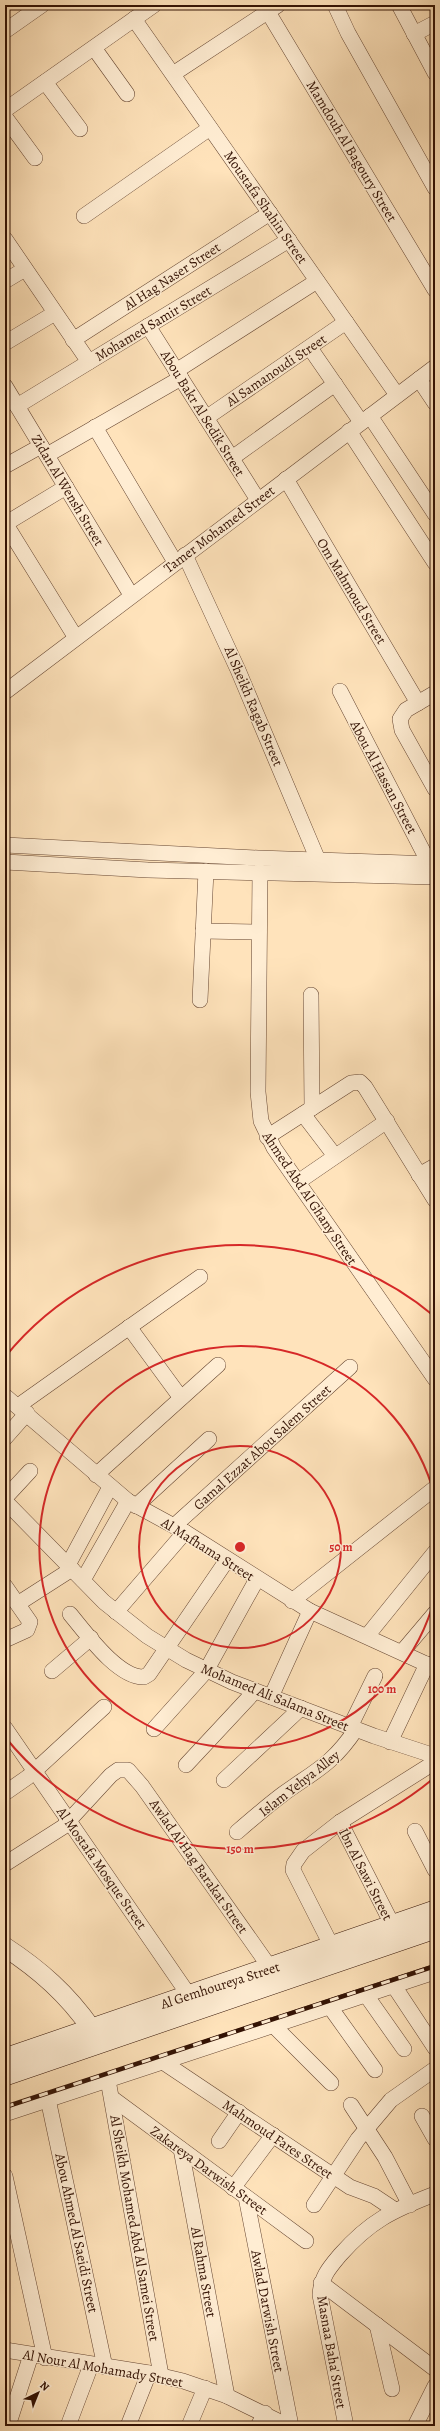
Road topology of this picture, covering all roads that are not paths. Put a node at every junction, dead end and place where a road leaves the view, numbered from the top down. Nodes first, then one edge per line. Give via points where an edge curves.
1 (42, 5) edge
2 (154, 5) edge
3 (335, 5) edge
4 (399, 5) edge
5 (273, 8) edge
6 (134, 19) junction
7 (435, 23) edge
8 (5, 31) edge
9 (414, 34) junction
10 (94, 48) junction
11 (435, 73) edge
12 (173, 74) junction
13 (45, 82) junction
14 (128, 94) dead end
15 (5, 110) edge
16 (5, 117) edge
17 (210, 128) junction
18 (80, 129) dead end
19 (35, 158) dead end
20 (434, 184) edge
21 (270, 213) junction
22 (84, 216) dead end
23 (5, 239) edge
24 (289, 240) junction
25 (25, 269) junction
26 (5, 280) edge
27 (317, 281) junction
28 (435, 290) edge
29 (55, 313) junction
30 (346, 322) junction
31 (148, 326) junction
32 (74, 340) junction
33 (5, 342) edge
34 (310, 348) junction
35 (89, 362) junction
36 (435, 367) edge
37 (178, 374) junction
38 (419, 379) junction
39 (335, 384) junction
40 (5, 386) edge
41 (398, 395) junction
42 (435, 403) edge
43 (12, 406) edge
44 (206, 418) junction
45 (366, 419) junction
46 (95, 428) junction
47 (349, 431) junction
48 (44, 450) junction
49 (232, 458) junction
50 (5, 466) edge
51 (286, 479) junction
52 (66, 487) junction
53 (258, 500) junction
54 (435, 514) edge
55 (5, 524) edge
56 (180, 558) junction
57 (435, 563) edge
58 (131, 595) junction
59 (76, 638) junction
60 (340, 691) dead end
61 (5, 692) edge
62 (435, 693) edge
63 (418, 703) junction
64 (435, 789) edge
65 (5, 845) edge
66 (318, 860) junction
67 (5, 862) edge
68 (432, 863) edge
69 (206, 871) junction
70 (260, 872) junction
71 (435, 877) edge
72 (203, 931) junction
73 (260, 932) junction
74 (311, 995) dead end
75 (200, 1000) dead end
76 (308, 1111) junction
77 (387, 1121) junction
78 (267, 1137) junction
79 (335, 1156) junction
80 (435, 1166) edge
81 (420, 1175) junction
82 (298, 1182) junction
83 (435, 1200) edge
84 (200, 1277) dead end
85 (129, 1327) junction
86 (218, 1365) dead end
87 (350, 1367) dead end
88 (435, 1379) edge
89 (5, 1396) edge
90 (181, 1398) junction
91 (22, 1410) junction
92 (5, 1438) edge
93 (209, 1439) dead end
94 (30, 1470) dead end
95 (96, 1475) junction
96 (110, 1487) junction
97 (435, 1488) edge
98 (6, 1504) edge
99 (132, 1504) junction
100 (179, 1529) junction
101 (435, 1552) edge
102 (227, 1560) junction
103 (70, 1567) junction
104 (257, 1579) junction
105 (83, 1580) junction
106 (5, 1586) edge
107 (292, 1601) junction
108 (18, 1603) junction
109 (310, 1611) junction
110 (116, 1612) junction
111 (435, 1613) edge
112 (70, 1614) dead end
113 (367, 1636) junction
114 (91, 1638) junction
115 (5, 1640) edge
116 (167, 1648) junction
117 (402, 1652) junction
118 (431, 1666) edge
119 (52, 1671) dead end
120 (206, 1671) junction
121 (375, 1676) dead end
122 (255, 1691) junction
123 (271, 1697) junction
124 (104, 1707) dead end
125 (301, 1708) junction
126 (5, 1728) edge
127 (353, 1728) junction
128 (154, 1729) dead end
129 (390, 1742) junction
130 (435, 1756) edge
131 (435, 1762) edge
132 (186, 1765) dead end
133 (35, 1771) junction
134 (224, 1780) dead end
135 (5, 1793) edge
136 (69, 1821) junction
137 (340, 1822) junction
138 (415, 1831) dead end
139 (237, 1832) dead end
140 (5, 1864) edge
141 (435, 1870) edge
142 (435, 1911) edge
143 (393, 1926) junction
144 (435, 1928) edge
145 (5, 1947) edge
146 (332, 1947) junction
147 (271, 1968) junction
148 (435, 1972) edge
149 (394, 1986) junction
150 (366, 1995) junction
151 (194, 2002) junction
152 (330, 2007) junction
153 (273, 2025) junction
154 (91, 2028) junction
155 (435, 2048) edge
156 (404, 2049) dead end
157 (163, 2062) junction
158 (435, 2069) edge
159 (5, 2070) edge
160 (374, 2070) dead end
161 (108, 2080) junction
162 (331, 2083) dead end
163 (112, 2098) junction
164 (48, 2099) junction
165 (351, 2105) dead end
166 (239, 2112) junction
167 (5, 2114) edge
168 (422, 2116) dead end
169 (367, 2128) junction
170 (273, 2135) junction
171 (435, 2139) edge
172 (220, 2140) dead end
173 (181, 2149) junction
174 (5, 2176) edge
175 (334, 2176) junction
176 (233, 2188) junction
177 (435, 2194) edge
178 (246, 2197) junction
179 (410, 2205) junction
180 (314, 2206) dead end
181 (395, 2210) junction
182 (306, 2241) dead end
183 (321, 2284) junction
184 (377, 2325) junction
185 (5, 2350) edge
186 (38, 2356) junction
187 (98, 2366) junction
188 (435, 2369) edge
189 (155, 2374) junction
190 (435, 2386) edge
191 (205, 2388) junction
192 (392, 2389) dead end
193 (227, 2396) junction
194 (262, 2420) edge
195 (8, 2426) edge
196 (68, 2426) edge
197 (128, 2426) edge
198 (189, 2426) edge
199 (288, 2426) edge
200 (291, 2426) edge
201 (346, 2426) edge
202 (415, 2426) edge

1 - 8 street
2 - 6 street
3 - 20 street
4 - 9 street
5 - 12 street
5 - 28 street, Mamdouh Al Bagoury Street
6 - 10 street
6 - 12 street, Moustafa Shahin Street
7 - 9 street
9 - 11 street
10 - 13 street
10 - 14 street
12 - 17 street, Moustafa Shahin Street
13 - 15 street
13 - 18 street
16 - 19 street
17 - 21 street, Moustafa Shahin Street
17 - 22 street
21 - 24 street, Moustafa Shahin Street
21 - 32 street, Al Hag Naser Street
23 - 25 street
24 - 27 street, Moustafa Shahin Street
24 - 31 street, Mohamed Samir Street
25 - 26 street
25 - 29 street
27 - 30 street, Moustafa Shahin Street
27 - 37 street
29 - 32 street
29 - 33 street
30 - 34 street, Al Samanoudi Street
30 - 41 street, Moustafa Shahin Street
31 - 35 street, Mohamed Samir Street
31 - 37 street, Abou Bakr Al Sedik Street
32 - 35 street
34 - 39 street
34 - 44 street, Al Samanoudi Street
35 - 43 street, Mohamed Samir Street
36 - 38 street, Tamer Mohamed Street
37 - 44 street, Abou Bakr Al Sedik Street
37 - 46 street
38 - 41 street, Tamer Mohamed Street
38 - 42 street
39 - 45 street
39 - 49 street
40 - 43 street, Zidan Al Wensh Street
41 - 45 street, Tamer Mohamed Street
43 - 48 street, Zidan Al Wensh Street
44 - 49 street, Abou Bakr Al Sedik Street
45 - 47 street, Tamer Mohamed Street
45 - 54 street
46 - 48 street
46 - 56 street, Al Sheikh Ragab Street
47 - 51 street, Tamer Mohamed Street
47 - 57 street
48 - 50 street
48 - 52 street, Zidan Al Wensh Street
49 - 53 street, Abou Bakr Al Sedik Street
51 - 53 street, Tamer Mohamed Street
51 - 63 street, Om Mahmoud Street
52 - 55 street
52 - 58 street, Zidan Al Wensh Street
53 - 56 street, Tamer Mohamed Street
55 - 59 street
56 - 58 street, Tamer Mohamed Street
56 - 66 street, Al Sheikh Ragab Street via 238,670
58 - 59 street, Tamer Mohamed Street
59 - 61 street, Tamer Mohamed Street
60 - 68 street, Abou Al Hassan Street
62 - 63 street
63 - 64 street via 406,710 400,719 402,730
65 - 66 street
66 - 68 street
67 - 69 street
69 - 70 street
69 - 72 street
70 - 71 street
70 - 73 street, Ahmed Abd Al Ghany Street
72 - 73 street
72 - 75 street
73 - 78 street, Ahmed Abd Al Ghany Street via 258,1106
74 - 76 street
76 - 77 street via 352,1083 360,1082
76 - 78 street
76 - 79 street
77 - 79 street
77 - 81 street
78 - 82 street, Ahmed Abd Al Ghany Street
79 - 82 street
80 - 81 street
81 - 83 street
82 - 88 street, Ahmed Abd Al Ghany Street
84 - 85 street
85 - 90 street
85 - 91 street
86 - 90 street
87 - 100 street, Gamal Ezzat Abou Salem Street
89 - 91 street, Al Mafhama Street
90 - 95 street
91 - 92 street
91 - 95 street, Al Mafhama Street
93 - 99 street
94 - 98 street
95 - 96 street, Al Mafhama Street
96 - 99 street, Al Mafhama Street
96 - 103 street
97 - 107 street
98 - 103 street, Mohamed Ali Salama Street
99 - 100 street, Al Mafhama Street
99 - 105 street
100 - 102 street, Al Mafhama Street
100 - 110 street, Gamal Ezzat Abou Salem Street
101 - 113 street
102 - 104 street, Al Mafhama Street
102 - 116 street
103 - 105 street, Mohamed Ali Salama Street
103 - 108 street
104 - 107 street, Al Mafhama Street
104 - 120 street
105 - 110 street, Mohamed Ali Salama Street
106 - 108 street
107 - 109 street, Al Mafhama Street
108 - 115 street via 29,1619 29,1627
109 - 113 street, Al Mafhama Street
109 - 123 street
110 - 116 street, Mohamed Ali Salama Street
111 - 117 street
112 - 114 street
113 - 117 street, Al Mafhama Street
114 - 116 street via 118,1666 137,1677 149,1674
114 - 119 street
116 - 120 street, Mohamed Ali Salama Street
117 - 118 street, Al Mafhama Street
118 - 129 street
120 - 122 street, Mohamed Ali Salama Street
120 - 128 street
121 - 127 street, Islam Yehya Alley
122 - 123 street, Mohamed Ali Salama Street
122 - 132 street
123 - 125 street, Mohamed Ali Salama Street
124 - 133 street
125 - 127 street, Mohamed Ali Salama Street
125 - 134 street
126 - 133 street, Al Mostafa Mosque Street
127 - 129 street, Mohamed Ali Salama Street
127 - 139 street, Islam Yehya Alley via 346,1746 330,1762 283,1794
129 - 130 street, Mohamed Ali Salama Street
131 - 137 street
133 - 135 street
133 - 136 street, Al Mostafa Mosque Street
136 - 140 street via 54,1834
136 - 147 street, Awlad Al Hag Barakat Street via 111,1775 124,1769 134,1775
136 - 151 street, Al Mostafa Mosque Street
137 - 143 street, Ibn Al Sawi Street
137 - 146 street via 297,1858 294,1870
138 - 141 street
142 - 143 main road, Al Gemhoureya Street
143 - 146 main road, Al Gemhoureya Street
144 - 151 main road, Al Gemhoureya Street
145 - 154 street via 63,1991
146 - 147 main road, Al Gemhoureya Street
147 - 151 main road, Al Gemhoureya Street
148 - 149 street
149 - 150 street
149 - 155 street
150 - 152 street
150 - 156 street
151 - 154 main road, Al Gemhoureya Street
151 - 159 main road, Al Gemhoureya Street
152 - 153 street
152 - 160 street
153 - 157 street
153 - 162 street
154 - 159 main road, Al Gemhoureya Street
157 - 161 street
157 - 166 street, Mahmoud Fares Street
158 - 169 street via 396,2094
161 - 163 street, Al Sheikh Mohamed Abd Al Samei Street
161 - 164 street
163 - 173 street, Zakareya Darwish Street
163 - 189 street, Al Sheikh Mohamed Abd Al Samei Street
164 - 167 street
164 - 187 street, Abou Ahmed Al Saeidi Street
165 - 169 street
166 - 170 street, Mahmoud Fares Street
166 - 172 street
168 - 171 street
169 - 175 street
169 - 179 street
170 - 175 street, Mahmoud Fares Street
170 - 176 street
173 - 176 street, Zakareya Darwish Street
173 - 193 street, Al Rahma Street
174 - 186 street
175 - 180 street
175 - 181 street, Mahmoud Fares Street via 354,2190 374,2196
176 - 178 street, Zakareya Darwish Street
177 - 179 street, Masnaa Baha' Street
178 - 182 street, Zakareya Darwish Street
178 - 200 street, Awlad Darwish Street
179 - 181 street, Masnaa Baha' Street
181 - 183 street, Masnaa Baha' Street via 373,2222 354,2239 328,2269
183 - 184 street
183 - 201 street, Masnaa Baha' Street via 320,2295
184 - 188 street
184 - 192 street
185 - 186 street, Al Nour Al Mohamady Street
186 - 187 street, Al Nour Al Mohamady Street
186 - 195 street
187 - 189 street, Al Nour Al Mohamady Street
187 - 196 street
189 - 191 street, Al Nour Al Mohamady Street
189 - 197 street
190 - 202 street
191 - 193 street, Al Nour Al Mohamady Street
191 - 198 street
193 - 194 street, Al Nour Al Mohamady Street
194 - 199 street, Al Nour Al Mohamady Street

